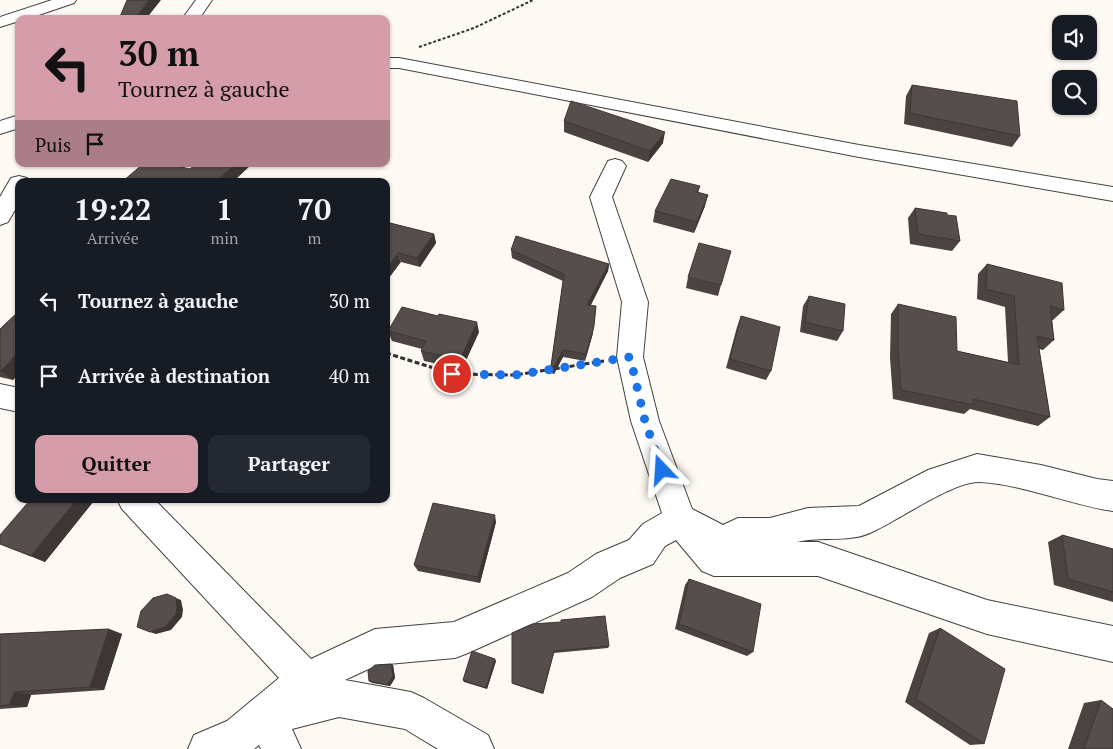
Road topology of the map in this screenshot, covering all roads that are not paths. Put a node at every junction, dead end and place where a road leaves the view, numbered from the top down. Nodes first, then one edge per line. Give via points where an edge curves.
1 (68, 0) edge
2 (204, 0) edge
3 (22, 15) edge
4 (193, 15) edge
5 (15, 17) edge
6 (0, 22) edge
7 (393, 63) edge
8 (15, 122) edge
9 (0, 128) edge
10 (615, 166) dead end
11 (30, 167) edge
12 (22, 178) edge
13 (15, 189) edge
14 (1113, 194) edge
15 (0, 217) edge
16 (0, 396) edge
17 (15, 399) edge
18 (1113, 496) edge
19 (137, 503) edge
20 (680, 520) junction
21 (1113, 644) edge
22 (306, 680) junction
23 (266, 716) junction
24 (208, 749) edge
25 (281, 749) edge
26 (474, 749) edge

1 - 3 street
2 - 4 street
5 - 6 street
7 - 14 street via 859,151
8 - 9 street
10 - 20 street via 601,197 636,302 630,357 645,421
11 - 12 street
13 - 15 street
16 - 17 street
18 - 20 street via 977,468 939,480 862,521 808,524 770,534 738,534 724,542
19 - 22 street
20 - 21 street via 714,559 818,559 987,617
20 - 22 street via 654,535 640,552 608,566 580,585 455,640 375,647
22 - 23 street
23 - 24 street via 241,735
23 - 25 street
23 - 26 street via 339,698 411,711

